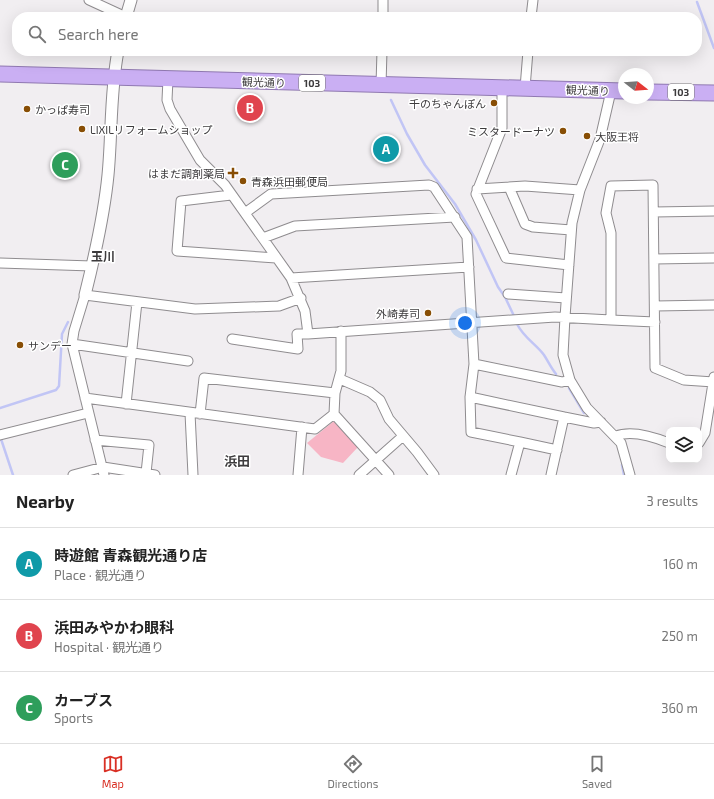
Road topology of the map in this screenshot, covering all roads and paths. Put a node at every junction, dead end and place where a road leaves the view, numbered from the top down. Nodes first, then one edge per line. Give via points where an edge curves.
1 (89, 0) edge
2 (131, 0) edge
3 (383, 0) edge
4 (533, 0) edge
5 (115, 12) edge
6 (127, 12) edge
7 (383, 12) edge
8 (532, 12) edge
9 (117, 56) edge
10 (382, 56) edge
11 (528, 56) edge
12 (0, 74) edge
13 (114, 76) junction
14 (168, 79) junction
15 (381, 85) junction
16 (502, 88) junction
17 (525, 88) junction
18 (617, 91) edge
19 (654, 92) edge
20 (714, 93) edge
21 (509, 187) junction
22 (477, 189) junction
23 (580, 190) junction
24 (231, 195) junction
25 (714, 211) edge
26 (654, 212) junction
27 (245, 213) junction
28 (455, 217) junction
29 (571, 230) junction
30 (263, 238) junction
31 (276, 258) junction
32 (714, 258) edge
33 (654, 259) junction
34 (0, 263) edge
35 (569, 265) junction
36 (92, 266) junction
37 (469, 267) junction
38 (291, 278) junction
39 (508, 294) dead end
40 (85, 295) junction
41 (301, 298) junction
42 (566, 298) junction
43 (137, 302) junction
44 (714, 305) edge
45 (655, 306) junction
46 (564, 317) junction
47 (611, 320) junction
48 (655, 322) junction
49 (472, 323) junction
50 (341, 331) junction
51 (308, 334) junction
52 (232, 339) dead end
53 (72, 344) junction
54 (132, 353) junction
55 (188, 361) dead end
56 (474, 364) junction
57 (714, 376) edge
58 (340, 379) junction
59 (570, 380) junction
60 (714, 382) edge
61 (335, 393) junction
62 (470, 397) junction
63 (85, 398) junction
64 (126, 404) junction
65 (88, 413) junction
66 (190, 413) junction
67 (200, 414) junction
68 (334, 414) junction
69 (564, 417) junction
70 (601, 422) junction
71 (302, 427) junction
72 (0, 435) edge
73 (403, 436) junction
74 (616, 436) junction
75 (702, 438) edge
76 (95, 440) junction
77 (520, 442) junction
78 (666, 442) edge
79 (557, 450) junction
80 (376, 460) junction
81 (103, 471) edge
82 (150, 474) edge
83 (73, 475) edge
84 (194, 475) edge
85 (298, 475) edge
86 (360, 475) edge
87 (389, 475) edge
88 (434, 475) edge
89 (511, 475) edge
90 (551, 475) edge
91 (630, 475) edge

1 - 5 street
2 - 6 street
3 - 7 street
4 - 8 street
9 - 13 street
10 - 15 street
11 - 17 street
12 - 13 highway, 観光通り / 103
13 - 14 highway, 観光通り / 103
13 - 36 street via 106,192
14 - 15 highway, 観光通り / 103
14 - 24 street via 167,100 170,109 200,160 225,185
15 - 16 highway, 観光通り / 103
16 - 17 highway, 観光通り / 103
16 - 22 street via 502,128
17 - 18 highway, 観光通り / 103
18 - 23 street
19 - 20 highway, 103
21 - 22 street
21 - 23 street
21 - 29 street via 525,224
22 - 35 street via 476,194 506,258
23 - 29 street
24 - 27 street
24 - 31 street via 182,201 177,251
25 - 26 street
26 - 33 street
26 - 47 street via 653,185 609,188 606,213 611,233
27 - 28 street via 271,194 429,185 434,187
27 - 30 street
28 - 30 street via 295,226
28 - 37 street via 467,237
29 - 35 street
30 - 31 street
31 - 38 street
32 - 33 street
33 - 45 street
34 - 36 street
35 - 42 street
36 - 40 street
37 - 38 street
37 - 49 street
38 - 41 street
39 - 42 street
40 - 43 street
40 - 53 street
41 - 43 street via 279,306 247,308 195,309
41 - 51 street
42 - 46 street
43 - 54 street
44 - 45 street
45 - 48 street
46 - 47 street
46 - 49 street
46 - 59 street via 563,355
47 - 48 street
48 - 60 street via 655,368 684,380
49 - 50 street
49 - 56 street
50 - 51 street
50 - 58 street
51 - 52 street via 297,334 298,349
53 - 54 street
53 - 63 street
54 - 55 street
54 - 64 street
56 - 59 street via 562,382
56 - 62 street
57 - 60 street
58 - 61 street
58 - 73 street via 370,392 380,400 389,419
59 - 70 street via 587,408
60 - 75 street
61 - 67 street via 204,378
61 - 68 street
62 - 69 street
62 - 77 street via 471,432
63 - 64 street
63 - 65 street
64 - 66 street
65 - 72 street
65 - 76 street
66 - 67 street
66 - 84 street
67 - 71 street
68 - 71 street via 315,429
68 - 80 street
69 - 70 street via 594,424
69 - 79 street
70 - 74 street
71 - 85 street
73 - 80 street
73 - 88 street
74 - 78 street via 626,433
74 - 91 street via 621,443
76 - 81 street
76 - 82 street via 149,445
77 - 79 street
77 - 89 street
79 - 90 street
80 - 86 street
80 - 87 street
81 - 82 street
81 - 83 street

